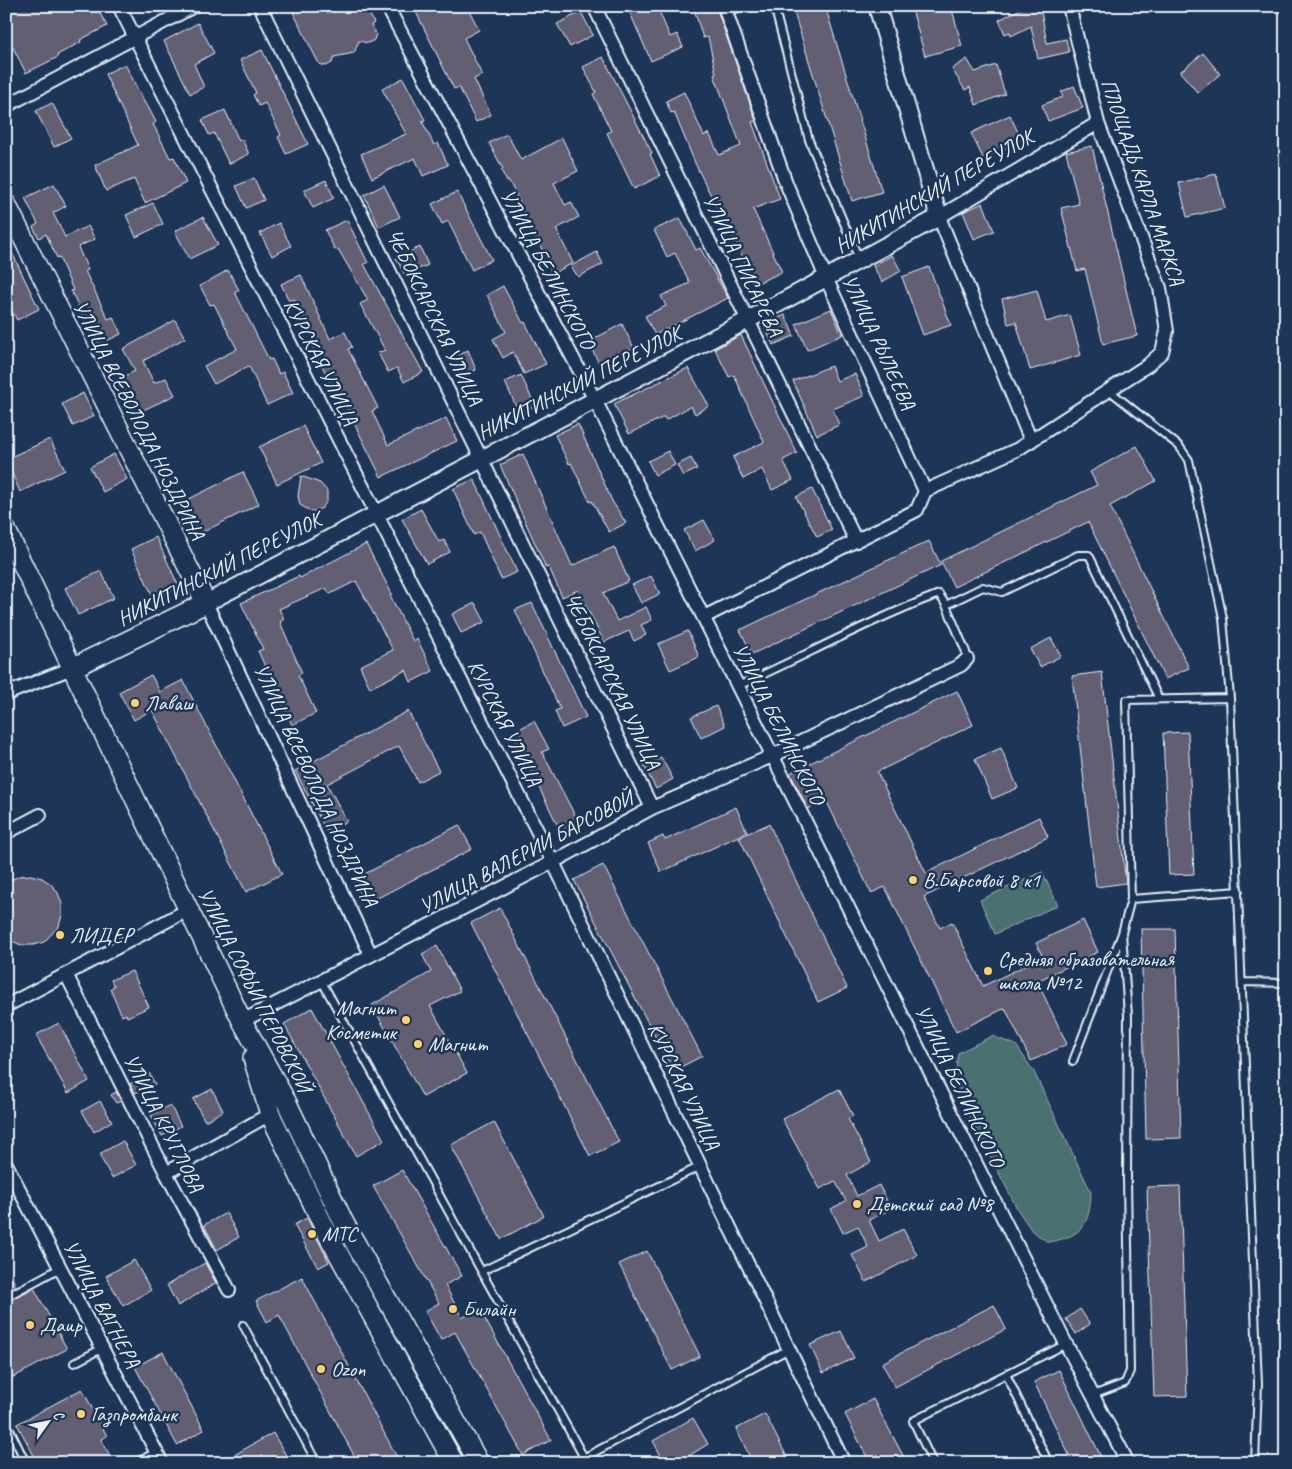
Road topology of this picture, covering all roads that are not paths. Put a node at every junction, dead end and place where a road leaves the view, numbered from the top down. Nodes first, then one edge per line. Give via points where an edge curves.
1 (119, 6) edge
2 (194, 6) edge
3 (260, 6) edge
4 (387, 6) edge
5 (594, 6) edge
6 (744, 6) edge
7 (774, 6) edge
8 (877, 6) edge
9 (1069, 6) edge
10 (726, 12) joint
11 (135, 37) junction
12 (6, 106) edge
13 (1098, 122) junction
14 (6, 204) edge
15 (939, 217) junction
16 (859, 259) junction
17 (826, 278) junction
18 (748, 320) junction
19 (1110, 391) junction
20 (595, 400) junction
21 (1031, 441) junction
22 (482, 458) junction
23 (925, 491) junction
24 (376, 514) junction
25 (6, 530) edge
26 (856, 541) junction
27 (206, 603) junction
28 (946, 605) junction
29 (704, 617) junction
30 (966, 659) joint
31 (72, 668) junction
32 (738, 686) junction
33 (6, 694) edge
34 (1230, 698) junction
35 (1159, 699) junction
36 (772, 756) junction
37 (652, 808) junction
38 (40, 815) dead end
39 (6, 833) edge
40 (553, 862) junction
41 (1239, 891) junction
42 (1131, 900) junction
43 (188, 912) junction
44 (1122, 933) junction
45 (371, 955) junction
46 (66, 974) junction
47 (321, 979) junction
48 (1242, 982) junction
49 (1286, 983) edge
50 (6, 1006) edge
51 (242, 1021) junction
52 (1073, 1061) dead end
53 (270, 1114) junction
54 (6, 1164) edge
55 (701, 1166) junction
56 (166, 1172) junction
57 (60, 1268) junction
58 (482, 1271) junction
59 (229, 1290) dead end
60 (6, 1297) edge
61 (244, 1325) dead end
62 (1066, 1344) junction
63 (103, 1348) junction
64 (789, 1349) junction
65 (74, 1363) dead end
66 (1006, 1374) junction
67 (1093, 1395) junction
68 (10, 1430) dead end
69 (159, 1457) edge
70 (586, 1460) edge
71 (26, 1463) edge
72 (136, 1463) edge
73 (318, 1463) edge
74 (454, 1463) edge
75 (479, 1463) edge
76 (574, 1463) edge
77 (844, 1463) edge
78 (933, 1463) edge
79 (1049, 1463) edge
80 (1128, 1463) edge
81 (1255, 1463) edge

1 - 11 street, КУРСКАЯ УЛИЦА
2 - 11 street
3 - 22 street, ЧЕБОКСАРСКАЯ УЛИЦА
4 - 20 street, УЛИЦА БЕЛИНСКОГО
5 - 18 street, УЛИЦА ПИСАРЕВА
6 - 10 lane
7 - 16 lane via 809,140
8 - 15 street
9 - 13 street, ПЛОЩАДЬ КАРЛА МАРКСА
10 - 17 street, УЛИЦА РЫЛЕЕВА via 786,184
11 - 12 street
11 - 24 street, КУРСКАЯ УЛИЦА
13 - 15 street, НИКИТИНСКИЙ ПЕРЕУЛОК
13 - 19 street, ПЛОЩАДЬ КАРЛА МАРКСА via 1160,288 1167,332 1162,352
14 - 27 main road, УЛИЦА ВСЕВОЛОДА НОЗДРИНА
15 - 16 street, НИКИТИНСКИЙ ПЕРЕУЛОК
15 - 21 street
16 - 17 street, НИКИТИНСКИЙ ПЕРЕУЛОК
17 - 18 street, НИКИТИНСКИЙ ПЕРЕУЛОК
17 - 23 street, УЛИЦА РЫЛЕЕВА
18 - 20 street, НИКИТИНСКИЙ ПЕРЕУЛОК
18 - 26 street, УЛИЦА ПИСАРЕВА
19 - 21 street
19 - 34 lane via 1179,446 1189,460 1223,618
20 - 22 street, НИКИТИНСКИЙ ПЕРЕУЛОК
20 - 29 street, УЛИЦА БЕЛИНСКОГО
21 - 23 street
22 - 24 street, НИКИТИНСКИЙ ПЕРЕУЛОК
22 - 37 street, ЧЕБОКСАРСКАЯ УЛИЦА
23 - 26 street via 917,510
24 - 27 street, НИКИТИНСКИЙ ПЕРЕУЛОК
24 - 40 street, КУРСКАЯ УЛИЦА
25 - 31 main road, УЛИЦА СОФЬИ ПЕРОВСКОЙ
26 - 29 street
27 - 31 main road, НИКИТИНСКИЙ ПЕРЕУЛОК
27 - 45 street, УЛИЦА ВСЕВОЛОДА НОЗДРИНА
28 - 30 lane
28 - 32 lane via 939,594 904,607
28 - 35 lane via 983,587 1002,592 1078,555 1089,555
29 - 32 street, УЛИЦА БЕЛИНСКОГО
30 - 36 street, УЛИЦА ВАЛЕРИИ БАРСОВОЙ via 961,665
31 - 33 street
31 - 43 main road, УЛИЦА СОФЬИ ПЕРОВСКОЙ
32 - 36 street, УЛИЦА БЕЛИНСКОГО
34 - 35 lane
34 - 41 lane
35 - 42 lane via 1126,700
36 - 37 street, УЛИЦА ВАЛЕРИИ БАРСОВОЙ
36 - 62 street, УЛИЦА БЕЛИНСКОГО
37 - 40 street, УЛИЦА ВАЛЕРИИ БАРСОВОЙ
38 - 39 street
40 - 45 street, УЛИЦА ВАЛЕРИИ БАРСОВОЙ
40 - 55 street, КУРСКАЯ УЛИЦА
41 - 42 lane
41 - 48 lane
42 - 44 lane
43 - 46 street
43 - 51 main road, УЛИЦА СОФЬИ ПЕРОВСКОЙ
44 - 52 lane
44 - 67 lane via 1128,1015 1130,1371 1125,1383
45 - 47 street, УЛИЦА ВАЛЕРИИ БАРСОВОЙ
46 - 50 street
46 - 56 street, УЛИЦА КРУГЛОВА
47 - 51 street, УЛИЦА ВАЛЕРИИ БАРСОВОЙ
47 - 58 lane
48 - 49 lane
48 - 81 lane via 1258,1384
51 - 53 main road
51 - 75 main road, УЛИЦА СОФЬИ ПЕРОВСКОЙ via 287,1103 344,1223
53 - 56 street
53 - 74 main road via 328,1235
54 - 57 street, УЛИЦА ВАГНЕРА
55 - 58 lane
55 - 64 street, КУРСКАЯ УЛИЦА
56 - 59 street, УЛИЦА КРУГЛОВА
57 - 60 lane
57 - 63 street, УЛИЦА ВАГНЕРА
58 - 70 lane
61 - 73 lane
62 - 66 lane
62 - 67 street, УЛИЦА БЕЛИНСКОГО
63 - 65 lane
63 - 69 street, УЛИЦА ВАГНЕРА
64 - 70 lane
64 - 77 street, КУРСКАЯ УЛИЦА
66 - 78 lane via 913,1421
66 - 79 lane
67 - 80 street, УЛИЦА БЕЛИНСКОГО
68 - 71 lane
69 - 72 lane
70 - 76 lane

